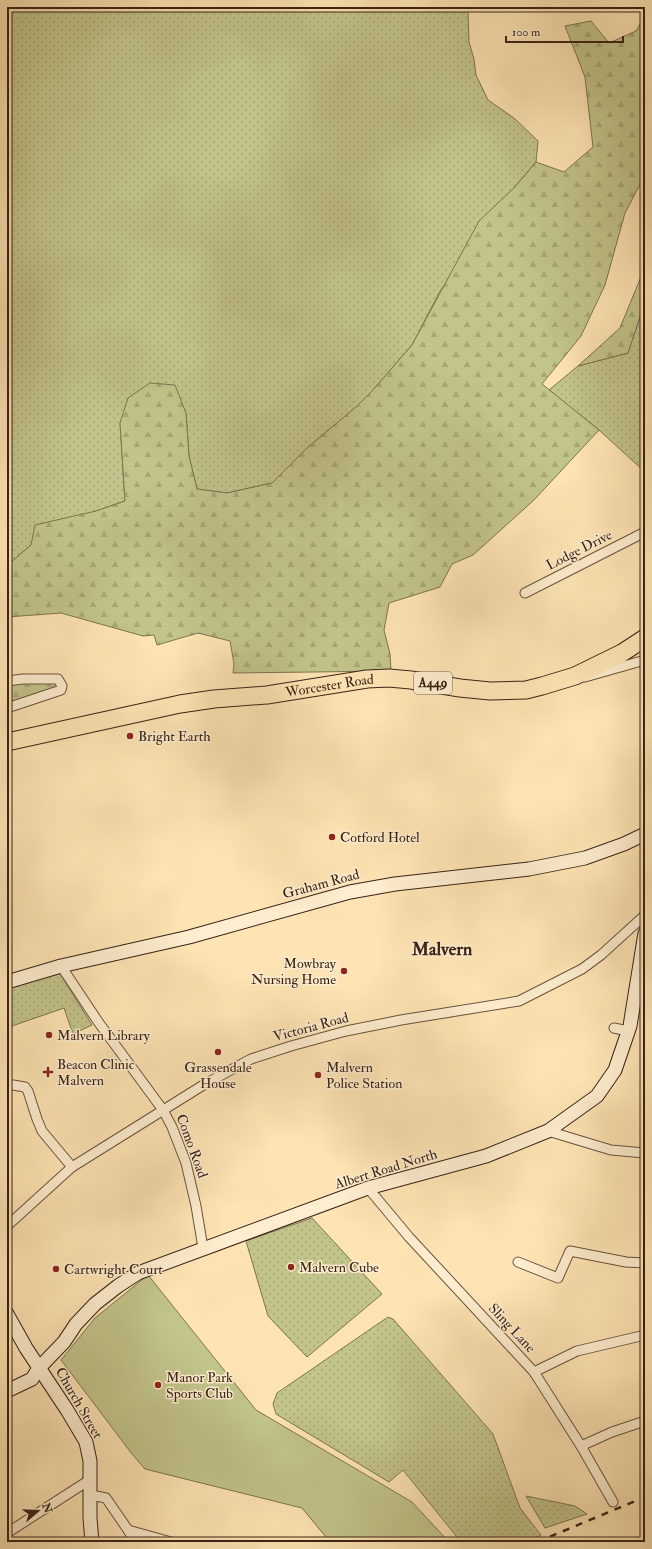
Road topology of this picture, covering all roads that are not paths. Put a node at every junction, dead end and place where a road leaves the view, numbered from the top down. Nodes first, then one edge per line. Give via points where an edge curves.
1 (645, 532) edge
2 (525, 593) dead end
3 (645, 638) edge
4 (645, 660) edge
5 (576, 676) junction
6 (7, 682) edge
7 (7, 708) edge
8 (7, 742) edge
9 (645, 834) edge
10 (645, 915) edge
11 (645, 933) edge
12 (61, 966) junction
13 (7, 982) edge
14 (614, 1028) dead end
15 (628, 1031) junction
16 (7, 1085) edge
17 (163, 1110) junction
18 (548, 1131) junction
19 (645, 1153) edge
20 (72, 1167) junction
21 (368, 1188) junction
22 (7, 1226) edge
23 (203, 1248) junction
24 (518, 1262) dead end
25 (645, 1263) edge
26 (7, 1314) edge
27 (645, 1336) edge
28 (39, 1368) junction
29 (534, 1372) junction
30 (7, 1391) edge
31 (645, 1420) edge
32 (581, 1446) junction
33 (91, 1479) junction
34 (91, 1495) junction
35 (613, 1502) dead end
36 (128, 1530) junction
37 (7, 1533) edge
38 (92, 1542) edge
39 (135, 1542) edge
40 (171, 1542) edge

1 - 2 street, Lodge Drive
3 - 5 highway, Worcester Road / A449 via 622,654
4 - 5 street via 597,675 583,678
5 - 8 highway, Worcester Road / A449 via 537,688 500,692 411,680 367,679 267,695 180,704
6 - 7 street via 58,679 62,686 61,690
9 - 12 street, Graham Road via 585,858 529,869 395,884 350,892 189,937
10 - 17 street, Victoria Road via 582,969 519,1001 401,1020 291,1046 251,1059
11 - 15 street, Albert Road North
12 - 13 street, Graham Road
12 - 17 street, Como Road via 95,1018
14 - 15 street
15 - 18 street, Albert Road North via 615,1070 597,1096
16 - 20 street via 25,1087 42,1131
17 - 20 street, Victoria Road
17 - 23 street, Como Road via 186,1163
18 - 19 street via 611,1150
18 - 21 street, Albert Road North via 486,1156
20 - 22 street, Victoria Road
21 - 23 street, Albert Road North
21 - 29 street, Sling Lane via 409,1237
23 - 28 street, Albert Road North via 138,1273 118,1286 95,1304
24 - 25 street via 558,1278 570,1251 600,1258
26 - 28 street, Church Street
27 - 29 street via 577,1351
28 - 30 street, Albert Road North via 32,1379
28 - 33 street, Church Street via 86,1442
29 - 32 street, Sling Lane
31 - 32 street
32 - 35 street, Sling Lane
33 - 34 street, Church Street
33 - 37 street
34 - 36 street via 106,1498
34 - 38 street, Church Street
36 - 39 street
36 - 40 street

